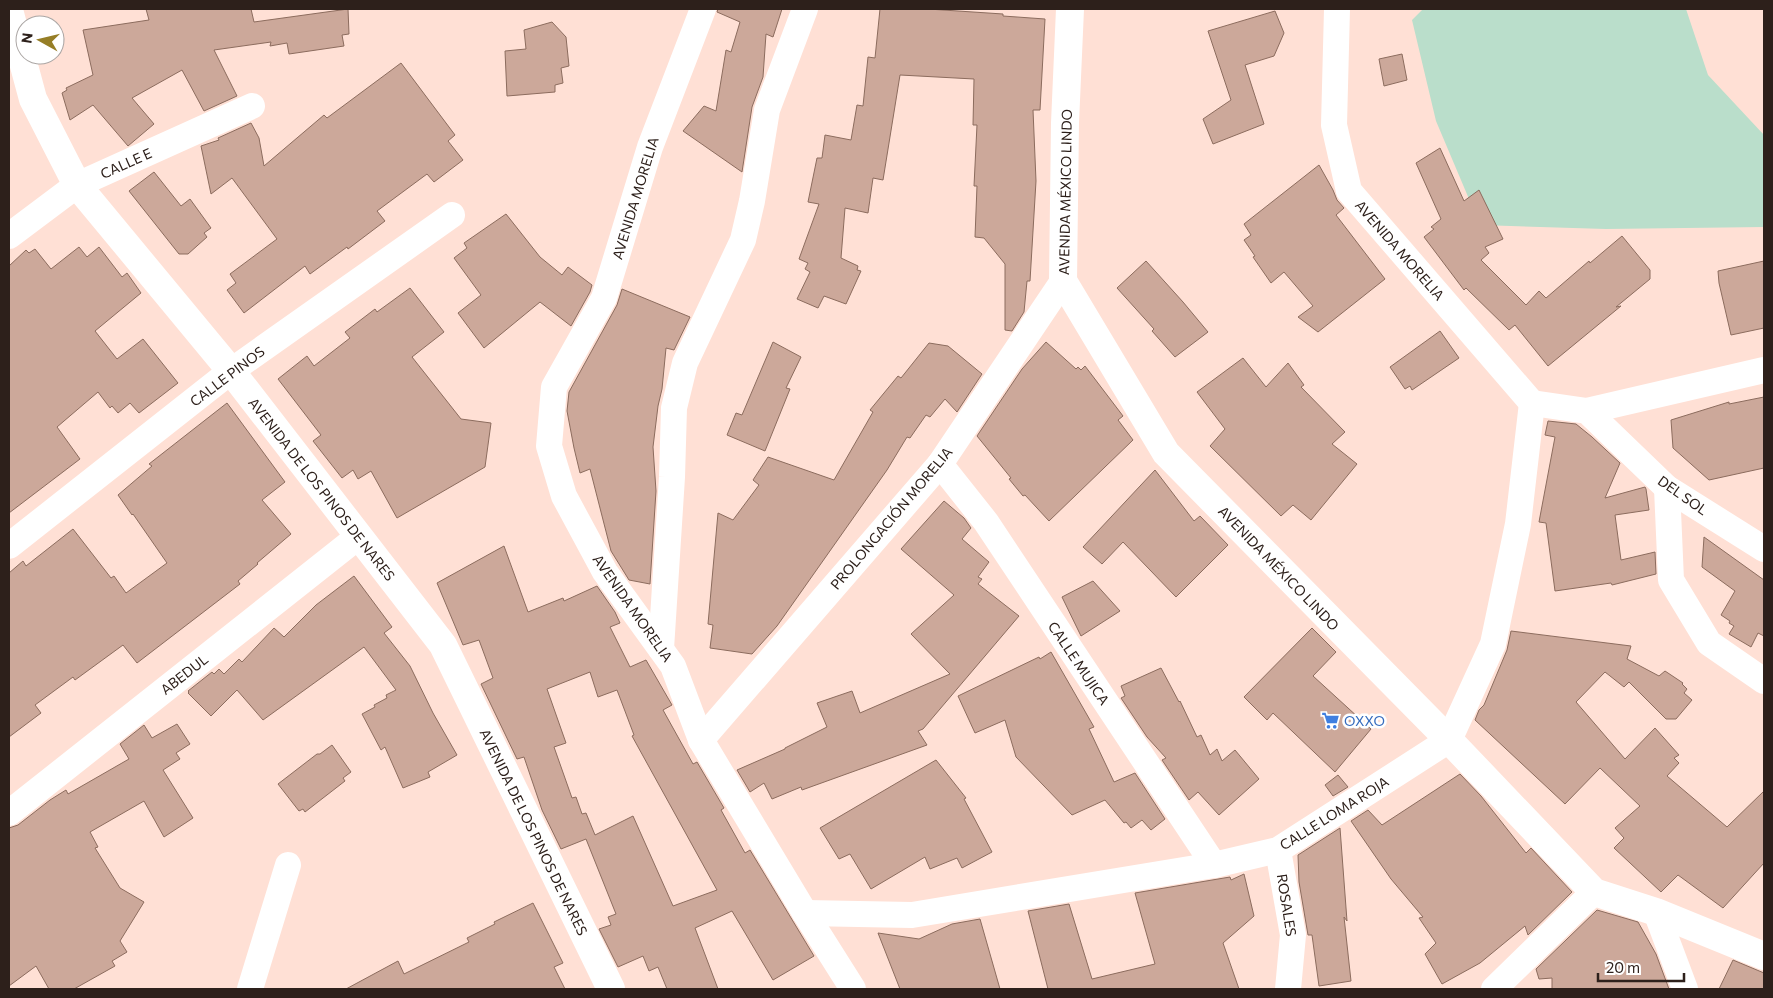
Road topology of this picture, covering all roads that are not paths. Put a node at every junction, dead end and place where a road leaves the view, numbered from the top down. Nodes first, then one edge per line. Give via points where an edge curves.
1 (703, 9) edge
2 (805, 9) edge
3 (1070, 9) edge
4 (1337, 9) edge
5 (9, 10) edge
6 (252, 106) dead end
7 (77, 185) junction
8 (452, 214) dead end
9 (9, 236) edge
10 (1063, 281) junction
11 (1764, 370) edge
12 (231, 371) junction
13 (1532, 403) junction
14 (1587, 412) junction
15 (940, 464) junction
16 (1667, 488) junction
17 (358, 536) junction
18 (9, 546) edge
19 (1764, 549) edge
20 (661, 649) junction
21 (1764, 681) edge
22 (701, 740) junction
23 (1449, 740) junction
24 (9, 812) edge
25 (1278, 850) junction
26 (288, 865) dead end
27 (1214, 865) junction
28 (1594, 892) junction
29 (1656, 912) junction
30 (805, 913) junction
31 (1764, 956) edge
32 (250, 989) edge
33 (612, 989) edge
34 (853, 989) edge
35 (1288, 989) edge
36 (1494, 989) edge
37 (1685, 989) edge

1 - 20 street, AVENIDA MORELIA via 650,147 604,298 554,387 549,446 564,496 605,572
2 - 20 street via 767,110 742,240 685,364 674,408
3 - 10 street, AVENIDA MÉXICO LINDO
4 - 13 street, AVENIDA MORELIA via 1334,125 1349,191
5 - 7 street, AVENIDA DE LOS PINOS DE NARES via 34,99
6 - 7 street, CALLE E
7 - 9 street, CALLE E
7 - 12 street, AVENIDA DE LOS PINOS DE NARES
8 - 12 street, CALLE PINOS
10 - 15 street, PROLONGACIÓN MORELIA
10 - 23 street, AVENIDA MÉXICO LINDO via 1166,452
11 - 14 street
12 - 17 street, AVENIDA DE LOS PINOS DE NARES
12 - 18 street, CALLE PINOS
13 - 14 street
13 - 23 street via 1518,524 1493,644
14 - 16 street, DEL SOL
15 - 22 street, PROLONGACIÓN MORELIA
15 - 27 street, CALLE MUJICA via 986,522
16 - 19 street, DEL SOL
16 - 21 street via 1671,580 1709,643
17 - 24 street, ABEDUL
17 - 33 street, AVENIDA DE LOS PINOS DE NARES via 442,645
20 - 22 street, AVENIDA MORELIA via 673,666
22 - 30 street, AVENIDA MORELIA
23 - 25 street, CALLE LOMA ROJA
23 - 28 street, AVENIDA MÉXICO LINDO
25 - 27 street, CALLE LOMA ROJA
25 - 35 street, ROSALES via 1293,935
26 - 32 street
27 - 30 street, CALLE LOMA ROJA via 912,916
28 - 29 street, AVENIDA MÉXICO LINDO
28 - 36 street
29 - 31 street, AVENIDA MÉXICO LINDO
29 - 37 street
30 - 34 street, AVENIDA MORELIA

